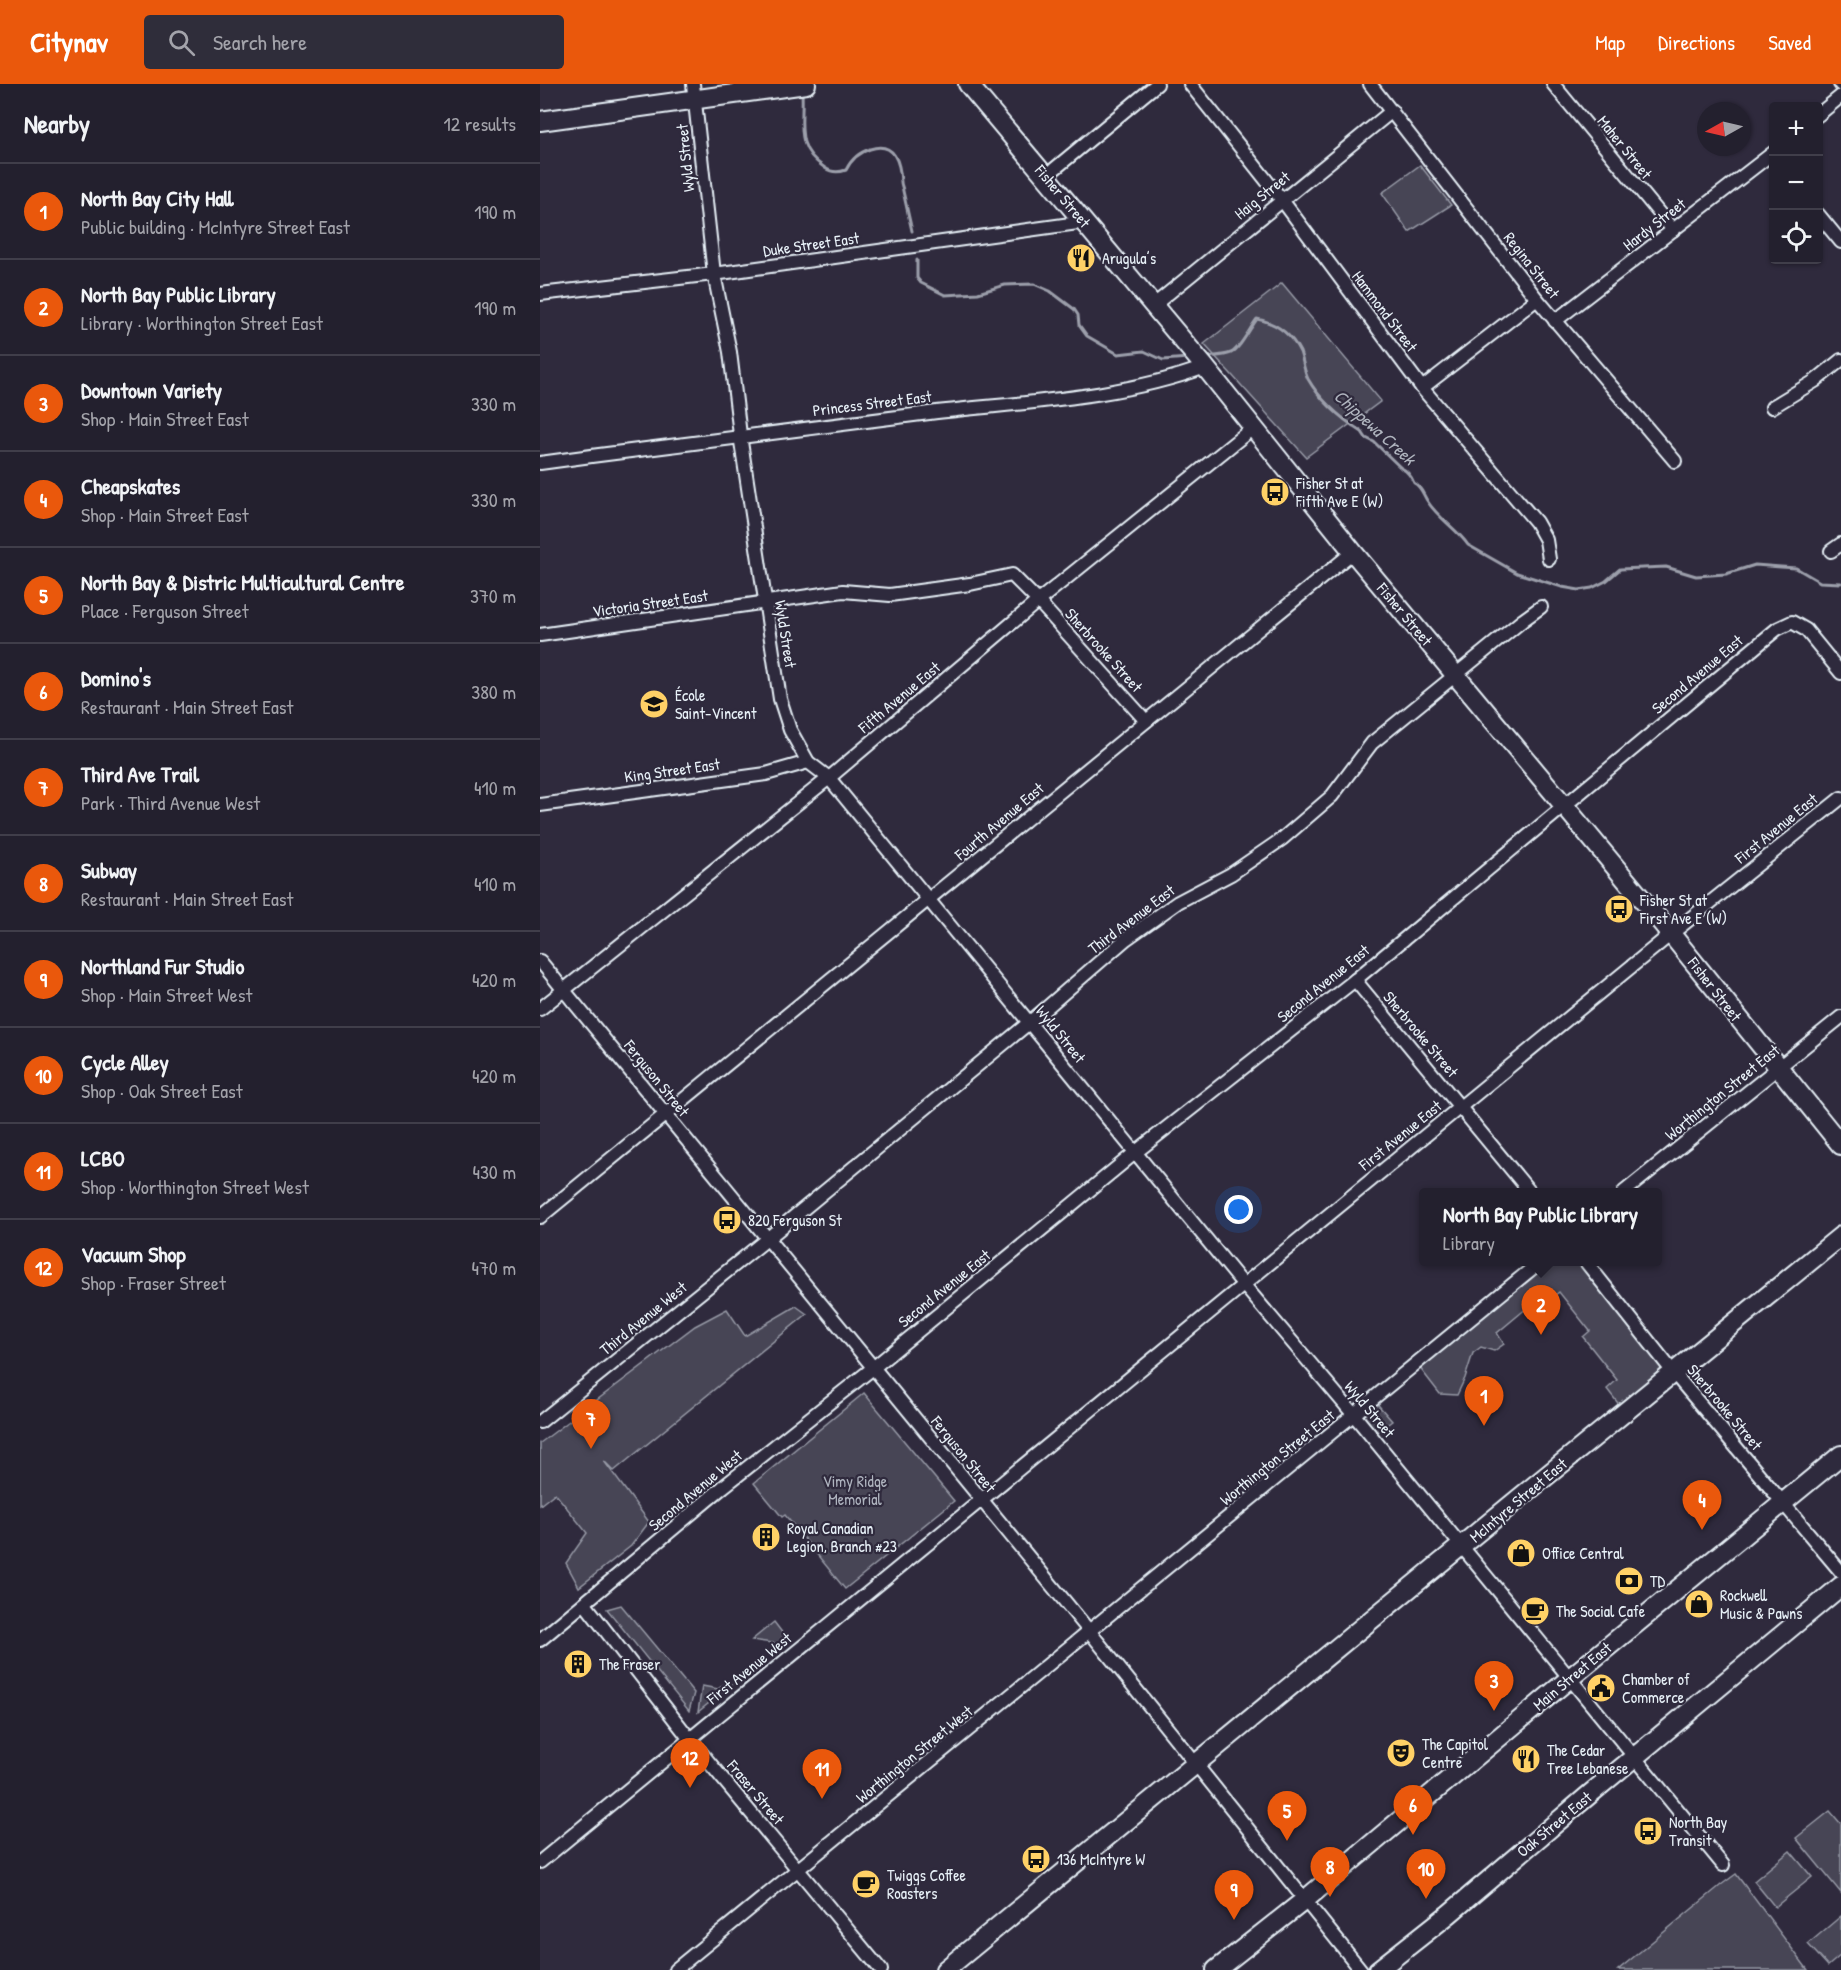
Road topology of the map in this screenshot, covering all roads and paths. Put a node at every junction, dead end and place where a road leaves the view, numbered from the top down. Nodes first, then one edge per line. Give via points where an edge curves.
1 (968, 84) edge
2 (1156, 84) edge
3 (1190, 84) edge
4 (1370, 84) edge
5 (1553, 84) edge
6 (798, 85) edge
7 (694, 92) edge
8 (1841, 96) edge
9 (1392, 111) junction
10 (1823, 111) edge
11 (540, 121) edge
12 (1771, 156) edge
13 (1046, 176) junction
14 (1282, 200) junction
15 (1823, 220) edge
16 (1085, 222) junction
17 (1673, 230) junction
18 (1841, 242) edge
19 (714, 274) junction
20 (540, 294) edge
21 (1537, 299) junction
22 (1154, 305) junction
23 (1555, 321) junction
24 (1841, 360) edge
25 (1202, 364) junction
26 (1422, 388) junction
27 (1772, 407) dead end
28 (1254, 427) junction
29 (740, 435) junction
30 (1675, 461) dead end
31 (540, 463) edge
32 (1353, 552) junction
33 (1549, 559) dead end
34 (843, 591) joint
35 (1038, 601) junction
36 (764, 603) junction
37 (1541, 607) dead end
38 (540, 635) edge
39 (1841, 673) edge
40 (1456, 675) junction
41 (1146, 721) junction
42 (808, 762) junction
43 (829, 778) junction
44 (1841, 798) edge
45 (540, 805) edge
46 (1563, 806) junction
47 (928, 900) junction
48 (1671, 934) junction
49 (540, 961) edge
50 (1355, 980) junction
51 (564, 990) junction
52 (540, 1009) edge
53 (1841, 1017) edge
54 (1029, 1022) junction
55 (1778, 1068) junction
56 (1461, 1107) junction
57 (666, 1115) junction
58 (1841, 1145) edge
59 (1136, 1152) junction
60 (1527, 1188) edge
61 (1629, 1188) edge
62 (540, 1217) edge
63 (1841, 1236) edge
64 (767, 1239) junction
65 (1535, 1266) edge
66 (1590, 1266) edge
67 (1243, 1284) junction
68 (873, 1368) junction
69 (1673, 1372) junction
70 (1354, 1414) junction
71 (540, 1422) edge
72 (1841, 1455) edge
73 (980, 1499) junction
74 (1784, 1502) junction
75 (1462, 1546) junction
76 (1841, 1572) edge
77 (1841, 1586) edge
78 (585, 1604) junction
79 (1090, 1632) junction
80 (540, 1640) edge
81 (1570, 1678) junction
82 (689, 1738) junction
83 (1634, 1758) junction
84 (1196, 1764) junction
85 (540, 1862) edge
86 (1723, 1865) dead end
87 (798, 1869) junction
88 (1306, 1899) junction
89 (675, 1970) edge
90 (881, 1970) edge
91 (945, 1970) edge
92 (1216, 1970) edge
93 (1362, 1970) edge
94 (1378, 1970) edge

1 - 13 main road, Fisher Street
2 - 13 street
3 - 14 street, Hammond Street
4 - 9 street, Regina Street
5 - 17 street, Maher Street
6 - 7 main road
7 - 11 main road
7 - 19 street, Wyld Street
8 - 10 street
9 - 14 street, Haig Street
9 - 21 street, Regina Street
12 - 17 street, Hardy Street
13 - 16 main road, Fisher Street
14 - 22 street, Haig Street
14 - 26 street, Hammond Street
15 - 18 street
16 - 19 street, Duke Street East
16 - 22 main road, Fisher Street
17 - 23 street, Hardy Street
19 - 20 street, Duke Street East
19 - 29 street, Wyld Street via 730,352
21 - 23 street, Regina Street
21 - 26 street
22 - 25 main road, Fisher Street
23 - 30 street, Regina Street
24 - 27 street
25 - 28 main road, Fisher Street
25 - 29 street, Princess Street East via 1178,377 1109,392
26 - 33 street, Hammond Street via 1536,522 1546,540
28 - 32 main road, Fisher Street
28 - 35 street, Fifth Avenue East
29 - 31 street, Princess Street East
29 - 36 street, Wyld Street
32 - 40 main road, Fisher Street
32 - 41 street, Fourth Avenue East
34 - 35 street, Sherbrooke Street via 890,595 1012,575
34 - 36 street, Victoria Street East
35 - 41 street, Sherbrooke Street
35 - 43 street, Fifth Avenue East
36 - 38 street, Victoria Street East
36 - 42 street, Wyld Street via 780,699 790,730
37 - 40 street, Third Avenue East
39 - 46 street, Second Avenue East via 1806,630 1792,622 1777,629
40 - 46 main road, Fisher Street
40 - 54 street, Third Avenue East via 1372,743 1332,796 1282,839 1231,874 1178,902 1126,939
41 - 47 street, Fourth Avenue East
42 - 43 street, Wyld Street
42 - 45 street, King Street East via 766,774
43 - 47 street, Wyld Street
43 - 51 street, Fifth Avenue East
44 - 48 street, First Avenue East
46 - 48 main road, Fisher Street
46 - 50 street, Second Avenue East
47 - 54 street, Wyld Street
47 - 57 street, Fourth Avenue East
48 - 55 main road, Fisher Street
48 - 56 street, First Avenue East
49 - 51 street, Ferguson Street
50 - 56 street, Sherbrooke Street
50 - 59 street, Second Avenue East
51 - 52 street, Fifth Avenue East
51 - 57 street, Ferguson Street
53 - 55 street, Worthington Street East
54 - 59 street, Wyld Street
54 - 64 street, Third Avenue East
55 - 58 main road, Fisher Street
55 - 61 street, Worthington Street East
56 - 60 street, Sherbrooke Street
56 - 67 street, First Avenue East
57 - 62 street, Fourth Avenue East
57 - 64 street, Ferguson Street
59 - 67 street, Wyld Street
59 - 68 street, Second Avenue East
63 - 69 main road, McIntyre Street East
64 - 68 street, Ferguson Street
64 - 71 street, Third Avenue West
65 - 70 street, Worthington Street East
66 - 69 street, Sherbrooke Street
67 - 70 street, Wyld Street
67 - 73 street, First Avenue East
68 - 73 street, Ferguson Street
68 - 78 street, Second Avenue West via 723,1487
69 - 74 street, Sherbrooke Street
69 - 75 main road, McIntyre Street East
70 - 75 street, Wyld Street
70 - 79 street, Worthington Street East
72 - 74 main road, Main Street East
73 - 79 street, Ferguson Street
73 - 82 street, First Avenue West
74 - 76 street, Sherbrooke Street
74 - 81 main road, Main Street East
75 - 81 street, Wyld Street
75 - 84 main road, McIntyre Street East
77 - 83 main road, Oak Street East
78 - 80 street, Second Avenue West
78 - 82 street, Fraser Street
79 - 84 street, Ferguson Street
79 - 87 street, Worthington Street West
81 - 83 street, Wyld Street
81 - 88 main road, Main Street East
82 - 85 street, First Avenue West
82 - 87 street, Fraser Street
83 - 86 street, Wyld Street
83 - 94 main road, Oak Street East
84 - 88 street, Ferguson Street
84 - 91 main road, McIntyre Street East
87 - 89 street, Worthington Street West
87 - 90 street, Fraser Street
88 - 92 main road, Main Street East
88 - 93 street, Ferguson Street

